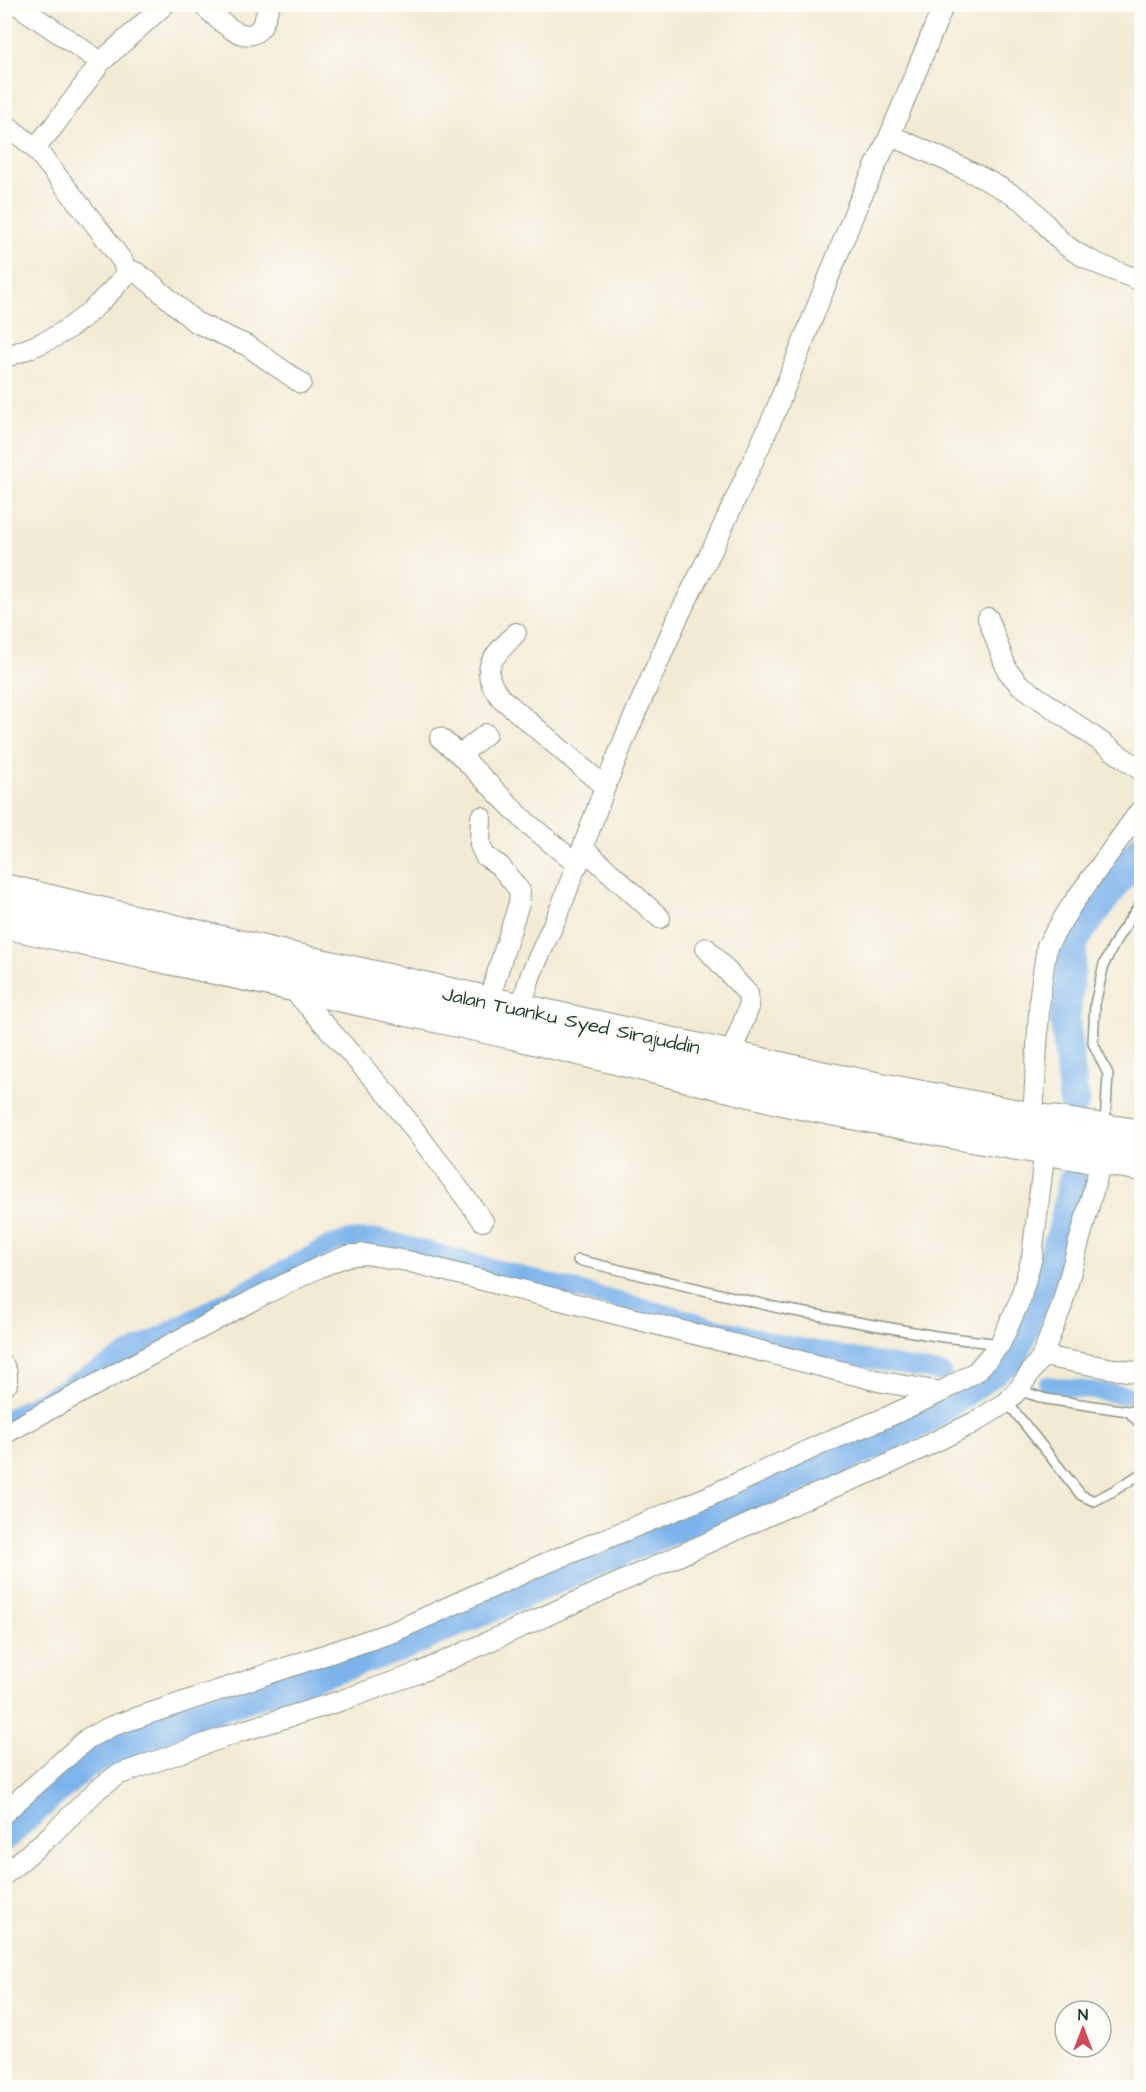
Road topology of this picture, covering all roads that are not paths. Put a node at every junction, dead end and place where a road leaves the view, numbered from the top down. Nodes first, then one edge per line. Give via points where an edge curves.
1 (16, 4) edge
2 (165, 4) edge
3 (202, 4) edge
4 (270, 4) edge
5 (944, 4) edge
6 (102, 62) junction
7 (4, 123) edge
8 (890, 135) junction
9 (34, 148) junction
10 (125, 268) junction
11 (1142, 281) edge
12 (4, 358) edge
13 (301, 383) dead end
14 (988, 618) dead end
15 (516, 633) dead end
16 (486, 734) dead end
17 (440, 738) dead end
18 (460, 756) junction
19 (1142, 771) edge
20 (605, 787) junction
21 (1142, 808) edge
22 (481, 818) dead end
23 (580, 857) junction
24 (4, 890) edge
25 (1142, 902) edge
26 (660, 918) dead end
27 (4, 922) edge
28 (706, 948) dead end
29 (289, 985) junction
30 (488, 1003) junction
31 (516, 1022) junction
32 (730, 1056) junction
33 (1033, 1119) junction
34 (1142, 1136) edge
35 (1103, 1144) junction
36 (1045, 1149) junction
37 (1142, 1165) edge
38 (483, 1221) dead end
39 (578, 1260) dead end
40 (1000, 1344) junction
41 (1042, 1356) junction
42 (4, 1366) edge
43 (1142, 1372) edge
44 (4, 1386) edge
45 (941, 1392) junction
46 (1012, 1396) junction
47 (1128, 1411) junction
48 (1142, 1412) edge
49 (1142, 1426) edge
50 (4, 1434) edge
51 (1142, 1473) edge
52 (4, 1813) edge
53 (4, 1875) edge

1 - 6 street
2 - 6 street
3 - 4 street via 236,33 249,34 260,28
5 - 8 street
6 - 9 street
7 - 9 street
8 - 11 street via 1024,202 1066,246
8 - 20 street via 857,206 762,441 669,638
9 - 10 street
10 - 12 street via 126,275 82,319 56,336
10 - 13 street via 152,284 195,322 248,346
14 - 19 street via 1007,670 1019,684
15 - 20 street via 490,664 490,686
16 - 18 street
17 - 18 street
18 - 23 street via 526,822
20 - 23 street
21 - 33 street via 1047,946 1040,993
22 - 30 street via 480,844 485,856 500,866 520,891
23 - 26 street
23 - 31 street via 531,974
24 - 30 highway, Jalan Tuanku Syed Sirajuddin
25 - 35 lane via 1104,964 1095,1004 1093,1042 1108,1074
27 - 29 highway, Jalan Tuanku Syed Sirajuddin
28 - 32 street via 748,994 749,1007
29 - 31 highway, Jalan Tuanku Syed Sirajuddin
29 - 38 street via 389,1096
30 - 31 highway, Jalan Tuanku Syed Sirajuddin
31 - 32 highway, Jalan Tuanku Syed Sirajuddin
31 - 36 highway, Jalan Tuanku Syed Sirajuddin via 791,1101
32 - 33 highway, Jalan Tuanku Syed Sirajuddin
33 - 35 highway, Jalan Tuanku Syed Sirajuddin
34 - 35 highway, Jalan Tuanku Syed Sirajuddin
35 - 36 highway, Jalan Tuanku Syed Sirajuddin
35 - 37 highway, Jalan Tuanku Syed Sirajuddin
35 - 41 street via 1061,1308
36 - 40 street via 1032,1257 1020,1300
39 - 40 lane via 783,1310
40 - 45 street via 977,1371
41 - 43 street
41 - 46 street
42 - 44 street
45 - 50 street via 883,1382 407,1260 365,1254 347,1256 253,1299
45 - 52 street via 393,1632 112,1726 88,1738
46 - 47 lane
46 - 51 lane via 1081,1495 1094,1501
46 - 53 street via 975,1422 879,1469 421,1672 117,1775
47 - 48 lane
47 - 49 lane

